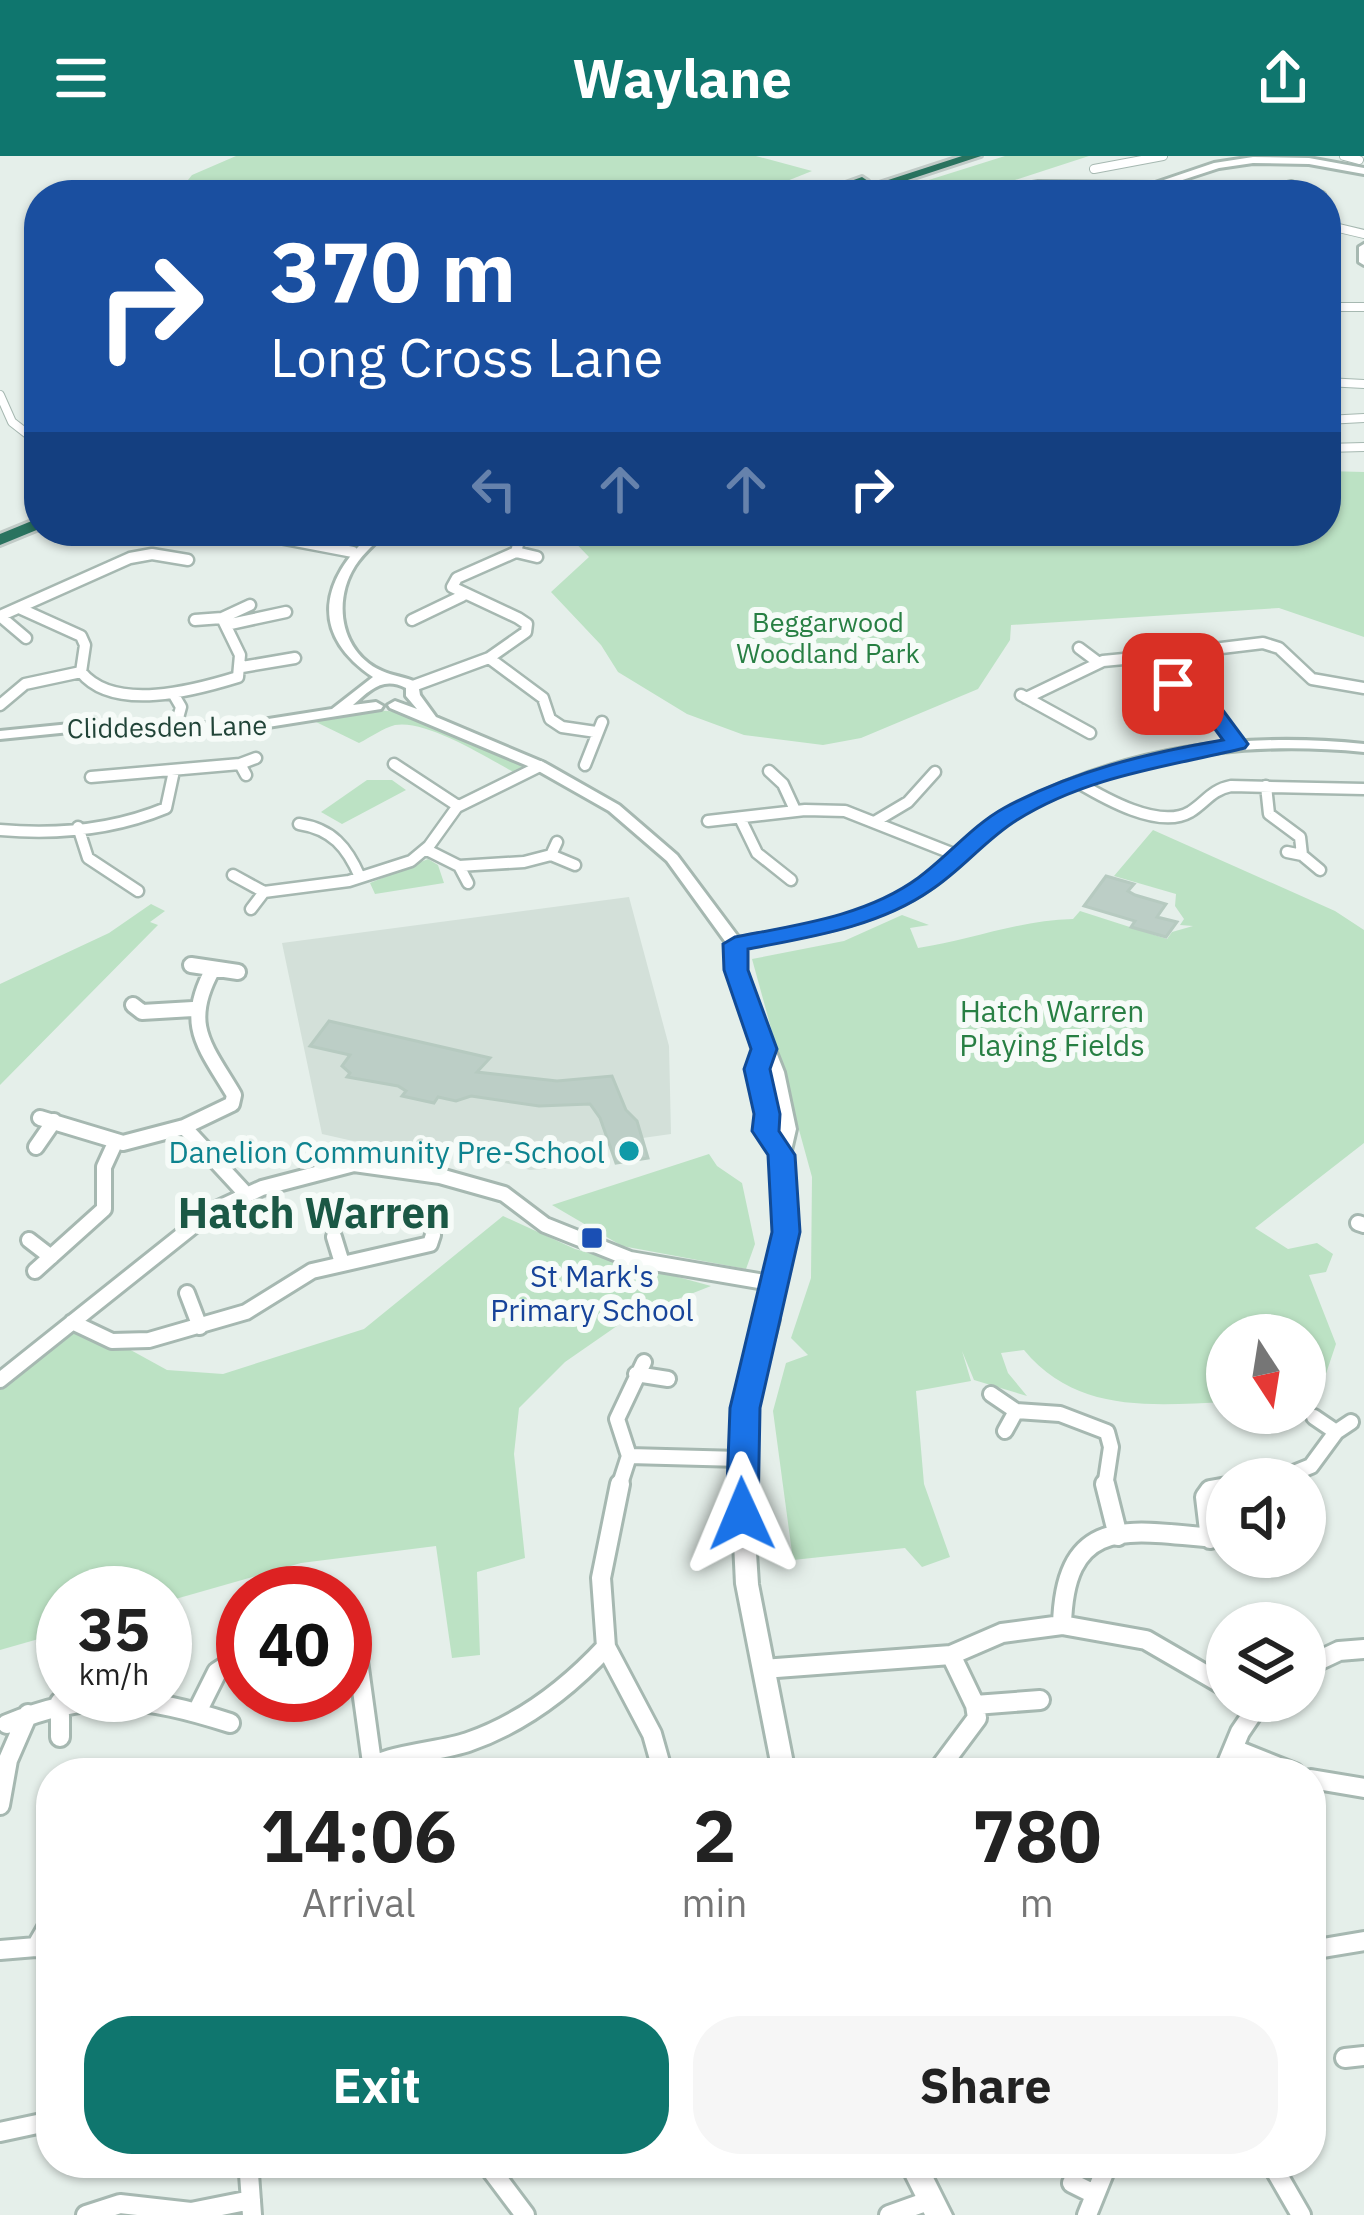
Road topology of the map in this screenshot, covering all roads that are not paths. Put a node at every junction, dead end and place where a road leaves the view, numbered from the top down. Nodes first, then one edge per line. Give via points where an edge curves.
1 (941, 156) edge
2 (975, 156) edge
3 (1163, 156) edge
4 (1344, 156) edge
5 (1258, 158) edge
6 (1362, 165) edge
7 (1094, 169) dead end
8 (865, 180) edge
9 (897, 180) edge
10 (1175, 180) edge
11 (1364, 247) edge
12 (1364, 262) edge
13 (0, 395) edge
14 (24, 431) edge
15 (322, 546) edge
16 (361, 546) edge
17 (517, 546) edge
18 (353, 552) junction
19 (516, 552) junction
20 (537, 557) dead end
21 (188, 560) dead end
22 (462, 596) junction
23 (250, 605) dead end
24 (19, 608) junction
25 (286, 612) dead end
26 (0, 616) edge
27 (195, 620) dead end
28 (224, 622) junction
29 (408, 622) dead end
30 (26, 638) dead end
31 (1078, 648) dead end
32 (1154, 656) junction
33 (295, 658) dead end
34 (489, 658) junction
35 (274, 662) junction
36 (355, 663) junction
37 (1099, 663) junction
38 (196, 668) dead end
39 (242, 668) junction
40 (81, 672) junction
41 (286, 677) dead end
42 (383, 678) junction
43 (208, 686) junction
44 (410, 687) junction
45 (1364, 688) edge
46 (360, 689) junction
47 (174, 694) junction
48 (1, 699) edge
49 (395, 705) junction
50 (376, 706) junction
51 (333, 712) junction
52 (430, 716) junction
53 (1101, 722) dead end
54 (175, 729) junction
55 (0, 734) edge
56 (1237, 744) junction
57 (1364, 748) edge
58 (256, 758) dead end
59 (394, 764) dead end
60 (585, 765) dead end
61 (540, 766) junction
62 (174, 771) junction
63 (408, 771) junction
64 (769, 771) dead end
65 (935, 772) dead end
66 (91, 777) dead end
67 (394, 780) dead end
68 (1077, 782) junction
69 (1266, 786) junction
70 (1364, 789) edge
71 (458, 806) junction
72 (795, 810) junction
73 (327, 815) dead end
74 (740, 818) junction
75 (708, 821) dead end
76 (875, 821) junction
77 (299, 824) dead end
78 (315, 825) junction
79 (78, 827) junction
80 (0, 830) edge
81 (427, 850) junction
82 (1287, 852) dead end
83 (1302, 855) junction
84 (958, 856) junction
85 (575, 865) dead end
86 (459, 866) junction
87 (1320, 870) dead end
88 (233, 875) dead end
89 (360, 877) junction
90 (791, 880) dead end
91 (469, 883) dead end
92 (138, 891) dead end
93 (264, 892) junction
94 (251, 909) dead end
95 (735, 944) junction
96 (191, 965) dead end
97 (213, 969) junction
98 (238, 972) dead end
99 (193, 1010) junction
100 (130, 1026) dead end
101 (184, 1126) junction
102 (115, 1143) junction
103 (36, 1147) dead end
104 (245, 1194) junction
105 (434, 1235) dead end
106 (334, 1237) dead end
107 (28, 1240) dead end
108 (51, 1257) junction
109 (342, 1263) junction
110 (35, 1271) dead end
111 (770, 1283) junction
112 (187, 1293) dead end
113 (71, 1322) junction
114 (200, 1327) junction
115 (668, 1379) dead end
116 (0, 1380) edge
117 (992, 1394) dead end
118 (1016, 1411) junction
119 (1351, 1422) dead end
120 (1326, 1425) edge
121 (1005, 1431) dead end
122 (1336, 1432) junction
123 (629, 1456) junction
124 (1317, 1458) edge
125 (740, 1459) junction
126 (1118, 1536) junction
127 (1206, 1539) edge
128 (1063, 1625) junction
129 (606, 1647) junction
130 (1364, 1649) edge
131 (951, 1655) junction
132 (1326, 1658) edge
133 (763, 1669) junction
134 (216, 1674) edge
135 (1206, 1676) edge
136 (1040, 1700) dead end
137 (975, 1705) junction
138 (36, 1711) edge
139 (192, 1711) edge
140 (197, 1712) junction
141 (28, 1714) junction
142 (60, 1722) edge
143 (363, 1722) edge
144 (1247, 1722) edge
145 (230, 1723) dead end
146 (8, 1724) dead end
147 (60, 1737) dead end
148 (1234, 1749) junction
149 (366, 1758) edge
150 (414, 1758) edge
151 (659, 1758) edge
152 (781, 1758) edge
153 (947, 1758) edge
154 (1230, 1758) edge
155 (1256, 1758) edge
156 (1326, 1782) edge
157 (1364, 1788) edge
158 (0, 1805) edge
159 (1364, 1941) edge
160 (1326, 1947) edge
161 (36, 1949) edge
162 (0, 1950) edge
163 (36, 2124) edge
164 (0, 2132) edge
165 (249, 2178) edge
166 (497, 2178) edge
167 (920, 2178) edge
168 (1280, 2178) edge
169 (1072, 2183) dead end
170 (1090, 2205) edge
171 (935, 2207) edge
172 (251, 2208) edge
173 (86, 2215) edge
174 (525, 2215) edge
175 (890, 2215) edge
176 (1301, 2215) edge

1 - 8 highway
2 - 9 highway
3 - 7 street via 1117,171
4 - 6 street
5 - 6 street
5 - 10 street
11 - 12 street
13 - 14 street
15 - 18 street
16 - 18 street
17 - 19 street
18 - 36 street via 334,608
19 - 20 street
19 - 22 street via 457,578 452,587
21 - 24 street via 130,559
22 - 29 street
22 - 34 street via 527,624
23 - 28 street
24 - 26 street
24 - 40 street via 81,636
25 - 28 street
26 - 30 street
27 - 28 street
28 - 39 street
31 - 37 street
32 - 37 street
32 - 45 street via 1269,644 1312,679
32 - 56 street
33 - 35 street
34 - 44 street
34 - 60 street via 543,698 562,727 599,727
35 - 39 street
35 - 41 street
36 - 42 street
36 - 46 street
37 - 53 street via 1022,696 1087,731
38 - 43 street
39 - 43 street via 238,677
40 - 47 street via 109,691
40 - 48 street
42 - 44 street
42 - 46 street, Cliddesden Lane
43 - 47 street
44 - 49 street
44 - 52 street
46 - 50 street via 363,701
46 - 51 street, Cliddesden Lane
47 - 54 street via 181,707
49 - 50 street, Cliddesden Lane
49 - 52 street
50 - 51 street, Cliddesden Lane
51 - 54 street, Cliddesden Lane via 244,728
52 - 61 street
54 - 55 street, Cliddesden Lane
56 - 57 street
56 - 68 street
58 - 62 street via 243,770
59 - 63 street
61 - 71 street
61 - 95 street via 649,836
62 - 66 street via 111,769
62 - 79 street via 166,808
63 - 67 street
63 - 71 street
64 - 72 street
65 - 76 street via 908,802
68 - 69 street via 1114,802 1174,817 1216,788
68 - 84 street via 1007,815
69 - 70 street
69 - 83 street via 1271,817 1300,837
71 - 81 street
72 - 74 street
72 - 76 street
73 - 78 street
74 - 75 street
74 - 90 street via 761,857
76 - 84 street
77 - 78 street
78 - 89 street via 345,844
79 - 80 street
79 - 92 street via 103,877
81 - 86 street
81 - 89 street
82 - 83 street
83 - 87 street
84 - 95 street via 924,885 866,914
85 - 86 street via 554,848 524,862
86 - 91 street
88 - 93 street
89 - 93 street
93 - 94 street
95 - 111 street via 764,1049 757,1069 765,1131 781,1155 785,1246
96 - 97 street
97 - 98 street
97 - 99 street
99 - 100 street via 137,1009
99 - 101 street via 234,1095 224,1110
101 - 102 street
101 - 104 street
102 - 103 street via 47,1119
102 - 108 street via 104,1167 104,1209
104 - 111 street via 354,1164 414,1171 504,1194 545,1225 630,1259
104 - 113 street via 200,1219
105 - 109 street via 411,1251
106 - 109 street
107 - 108 street
108 - 110 street
109 - 114 street
111 - 125 street
112 - 114 street
113 - 114 street via 120,1343
113 - 116 street
115 - 123 street via 640,1368 614,1421
117 - 118 street
118 - 121 street
118 - 126 street via 1060,1414 1107,1432 1104,1482
119 - 122 street
120 - 122 street
122 - 124 street
123 - 125 street
123 - 129 street via 601,1578
125 - 133 street via 747,1584
126 - 127 street
126 - 128 street via 1089,1543 1067,1564
128 - 131 street via 1002,1633
128 - 135 street via 1146,1640
129 - 150 street via 546,1704 510,1725
129 - 151 street
130 - 132 street
131 - 133 street
131 - 137 street
133 - 152 street
134 - 140 street
136 - 137 street
137 - 153 street via 977,1718
138 - 141 street
139 - 140 street
140 - 145 street
141 - 146 street
141 - 158 street
142 - 147 street
143 - 149 street
144 - 148 street
148 - 154 street
148 - 155 street
156 - 157 street
159 - 160 street
161 - 162 street
163 - 164 street
165 - 172 street
166 - 174 street
167 - 171 street
168 - 176 street
169 - 170 street
171 - 175 street
172 - 173 street via 132,2204

